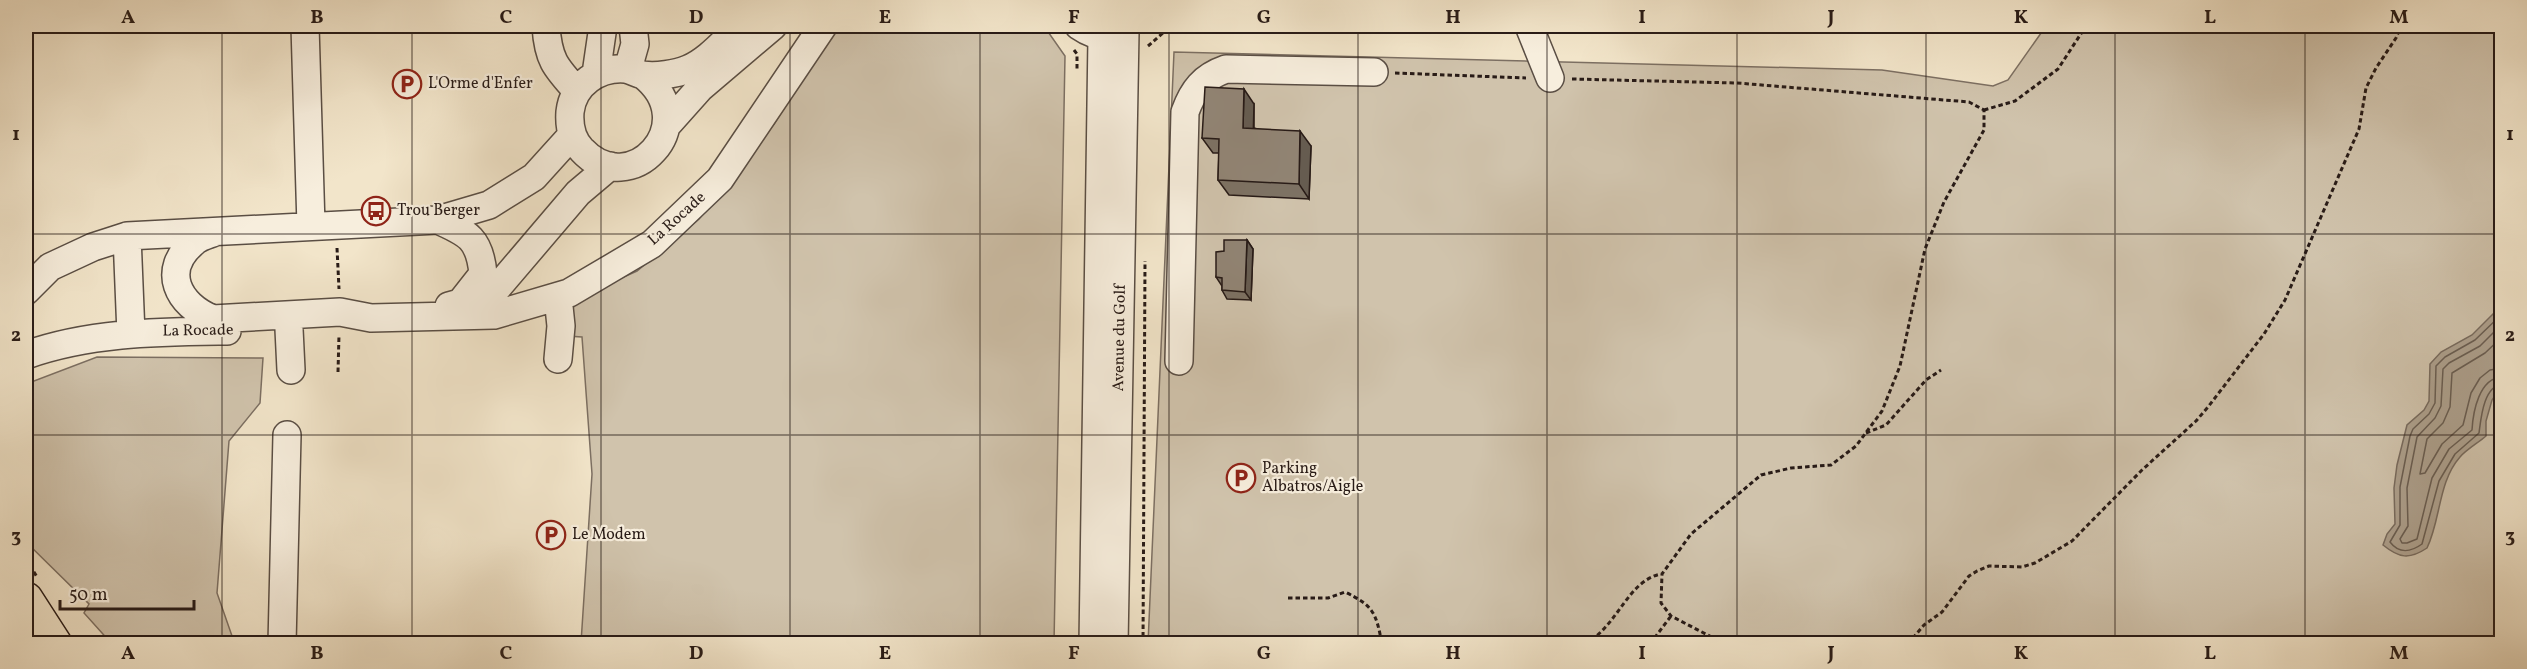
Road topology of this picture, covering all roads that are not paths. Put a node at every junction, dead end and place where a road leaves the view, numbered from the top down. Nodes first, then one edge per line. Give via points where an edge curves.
1 (305, 26) edge
2 (546, 26) edge
3 (603, 26) edge
4 (633, 26) edge
5 (741, 26) edge
6 (773, 26) edge
7 (823, 26) edge
8 (1529, 26) edge
9 (1116, 34) edge
10 (635, 72) junction
11 (1374, 72) road end
12 (1550, 78) road end
13 (587, 82) junction
14 (667, 125) junction
15 (572, 135) junction
16 (610, 166) junction
17 (438, 220) junction
18 (311, 226) junction
19 (215, 232) junction
20 (127, 236) junction
21 (26, 291) edge
22 (558, 297) junction
23 (461, 302) junction
24 (423, 315) junction
25 (371, 318) junction
26 (289, 329) junction
27 (131, 334) junction
28 (26, 355) edge
29 (558, 358) dead end
30 (1179, 361) dead end
31 (291, 370) dead end
32 (287, 435) dead end
33 (26, 599) edge
34 (54, 644) edge
35 (282, 644) edge
36 (1093, 644) edge
37 (1114, 644) edge

1 - 18 street
2 - 13 street via 549,56 560,73
3 - 13 street
4 - 10 street
5 - 10 street via 688,69
6 - 14 street via 700,88
7 - 22 street, La Rocade via 720,179 652,244
8 - 12 street
9 - 36 street, Avenue du Golf
9 - 37 street, Avenue du Golf
10 - 13 street via 611,69
10 - 14 street via 655,84 663,97
11 - 30 street via 1226,69 1206,78 1190,96 1185,112
13 - 15 street via 571,105
14 - 16 street via 653,153 640,162
15 - 16 street via 587,156
15 - 17 street, La Rocade via 534,177 489,205
16 - 23 street, La Rocade via 578,193 492,294
17 - 18 street, La Rocade
17 - 23 street, La Rocade via 474,240 481,254 483,273
18 - 19 street, La Rocade
19 - 20 street, La Rocade
19 - 25 street, La Rocade via 195,240 182,254 176,272 178,289 196,313 213,319 340,312
20 - 21 street, La Rocade via 50,267
20 - 27 street
22 - 24 street, La Rocade via 494,315
22 - 29 street
23 - 24 street, La Rocade
24 - 25 street, La Rocade
25 - 26 street, La Rocade via 339,327
26 - 27 street, La Rocade
26 - 31 street
27 - 28 street, La Rocade via 59,343
32 - 35 street
33 - 34 main road

